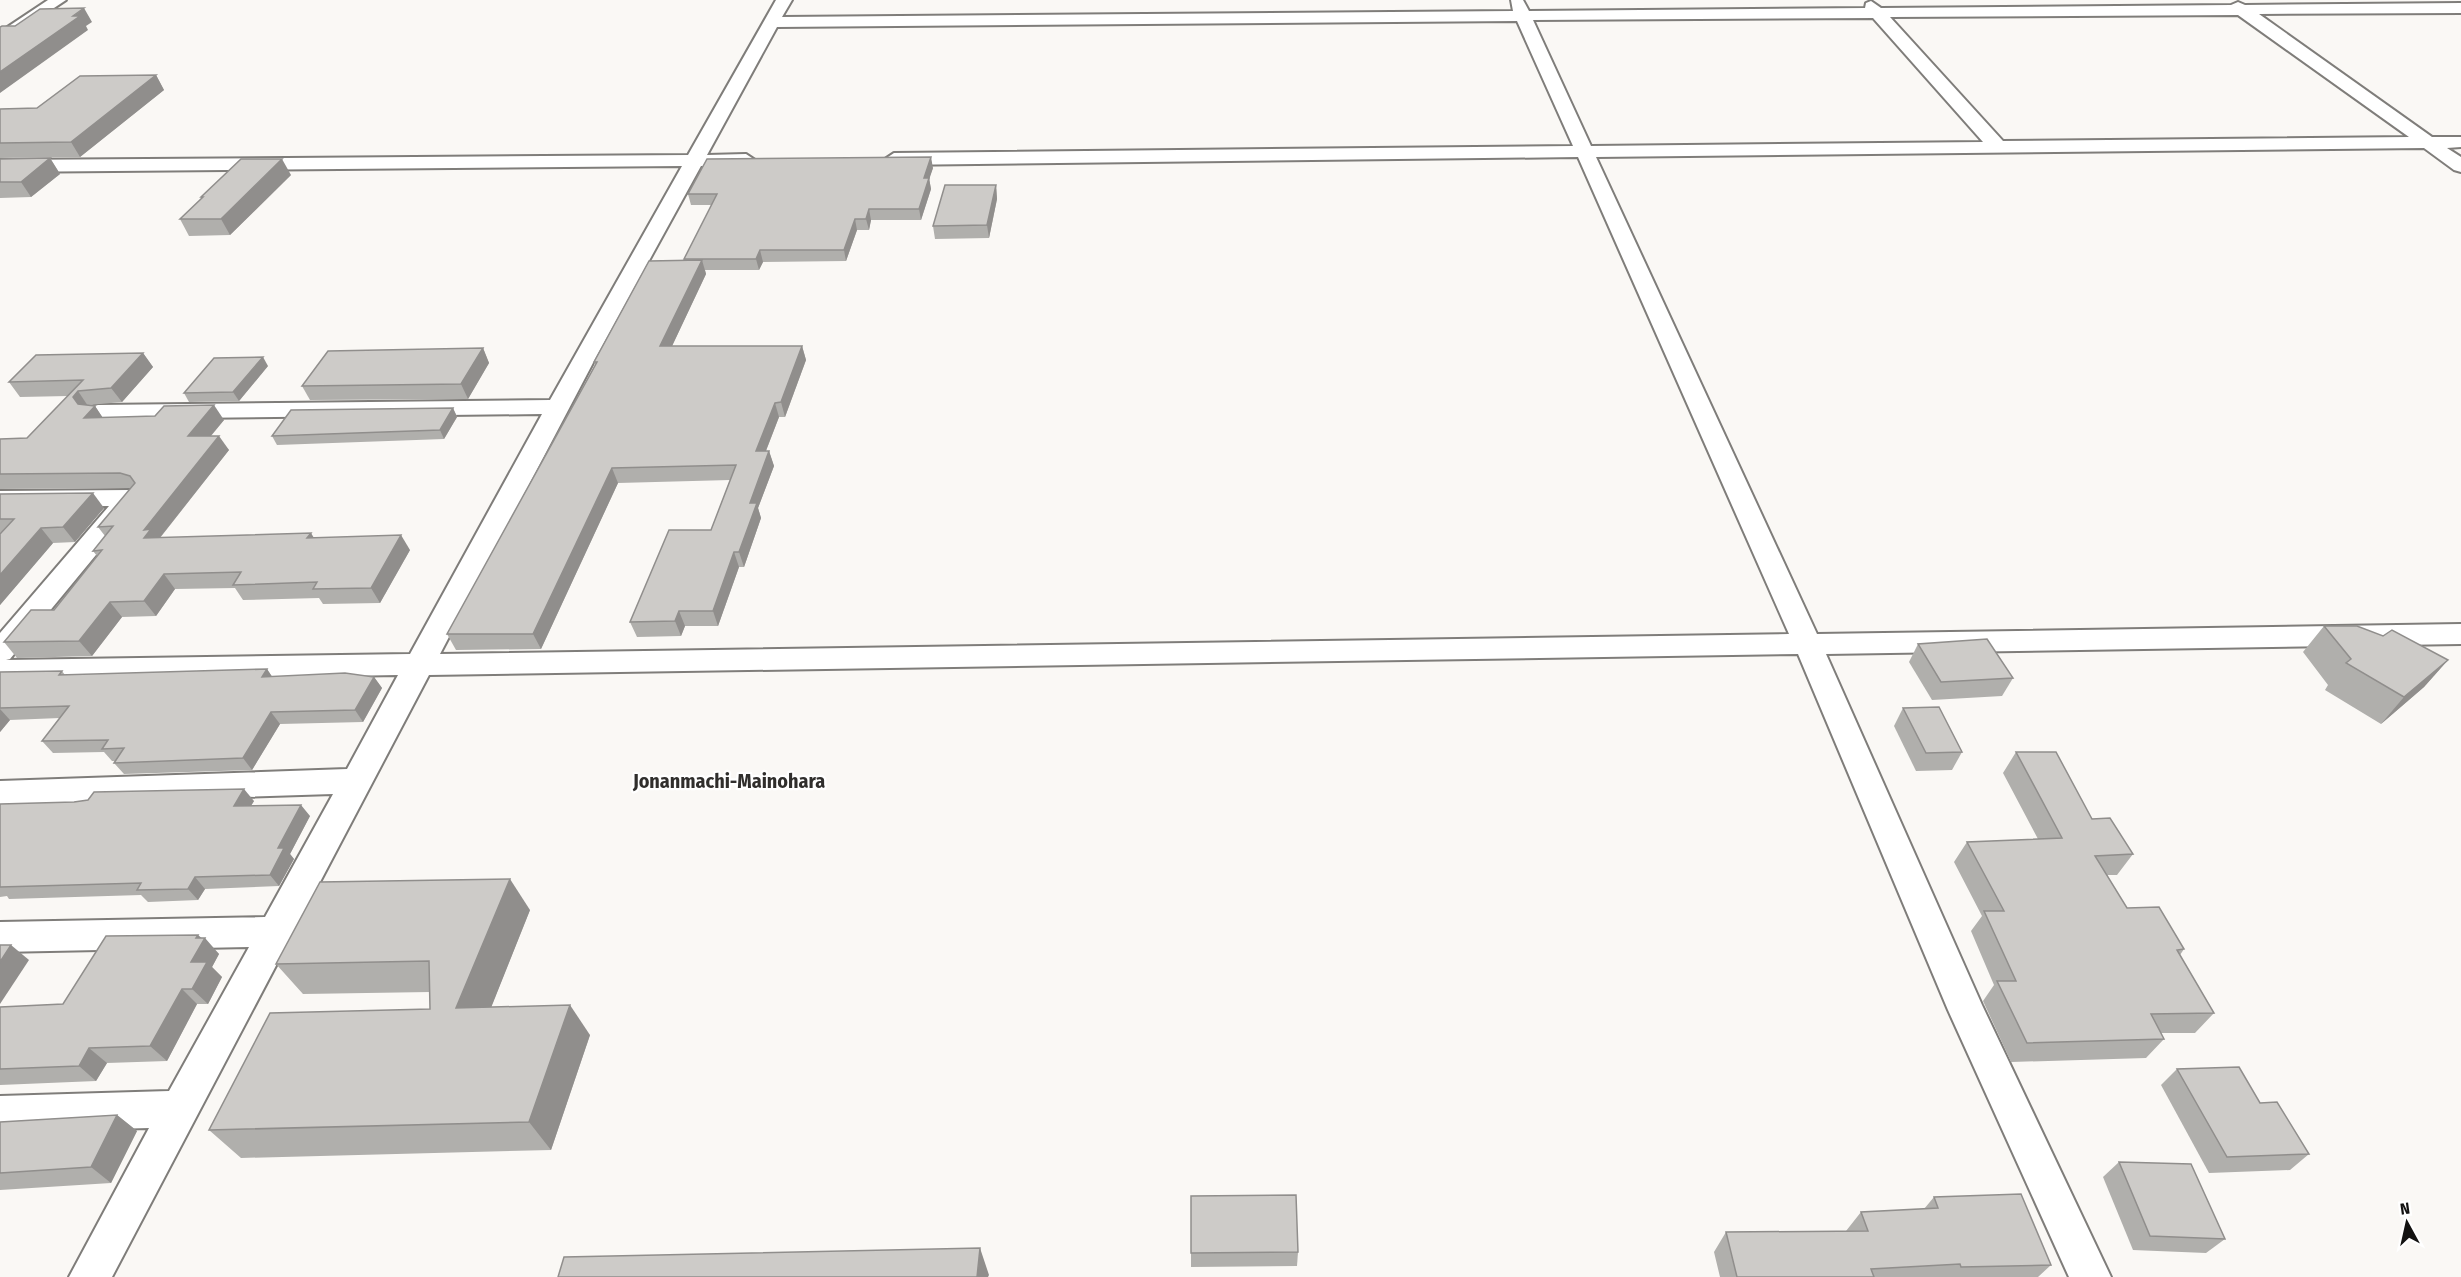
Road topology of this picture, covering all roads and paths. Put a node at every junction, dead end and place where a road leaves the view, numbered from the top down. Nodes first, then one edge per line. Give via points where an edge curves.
1 (58, 0) edge
2 (784, 0) edge
3 (1516, 0) edge
4 (1866, 0) edge
5 (2228, 0) edge
6 (2461, 8) edge
7 (2242, 11) junction
8 (1878, 14) junction
9 (1523, 17) junction
10 (771, 22) junction
11 (0, 39) edge
12 (2428, 142) junction
13 (2461, 142) edge
14 (1998, 147) junction
15 (1582, 150) junction
16 (881, 159) edge
17 (692, 160) junction
18 (763, 160) edge
19 (0, 166) edge
20 (2461, 166) edge
21 (558, 407) junction
22 (98, 412) dead end
23 (0, 499) edge
24 (2461, 634) edge
25 (1808, 645) junction
26 (0, 652) edge
27 (419, 663) junction
28 (0, 671) edge
29 (356, 781) junction
30 (0, 793) edge
31 (275, 932) junction
32 (0, 937) edge
33 (180, 1108) junction
34 (0, 1114) edge
35 (90, 1277) edge
36 (2090, 1277) edge

1 - 11 street
2 - 10 street
3 - 9 street
4 - 8 street
5 - 7 street
6 - 7 street
7 - 8 street
7 - 12 street
8 - 9 street
8 - 14 street
9 - 10 street
9 - 15 street
10 - 17 street
12 - 13 street
12 - 14 street
12 - 20 street
14 - 15 street
15 - 16 street
15 - 25 street
17 - 18 street
17 - 19 street
17 - 21 street
21 - 22 street
21 - 27 street
23 - 26 street via 130,498
24 - 25 street
25 - 27 street
25 - 36 street via 1966,1010
27 - 28 street
27 - 29 street
29 - 30 street
29 - 31 street
31 - 32 street
31 - 33 street
33 - 34 street
33 - 35 street

